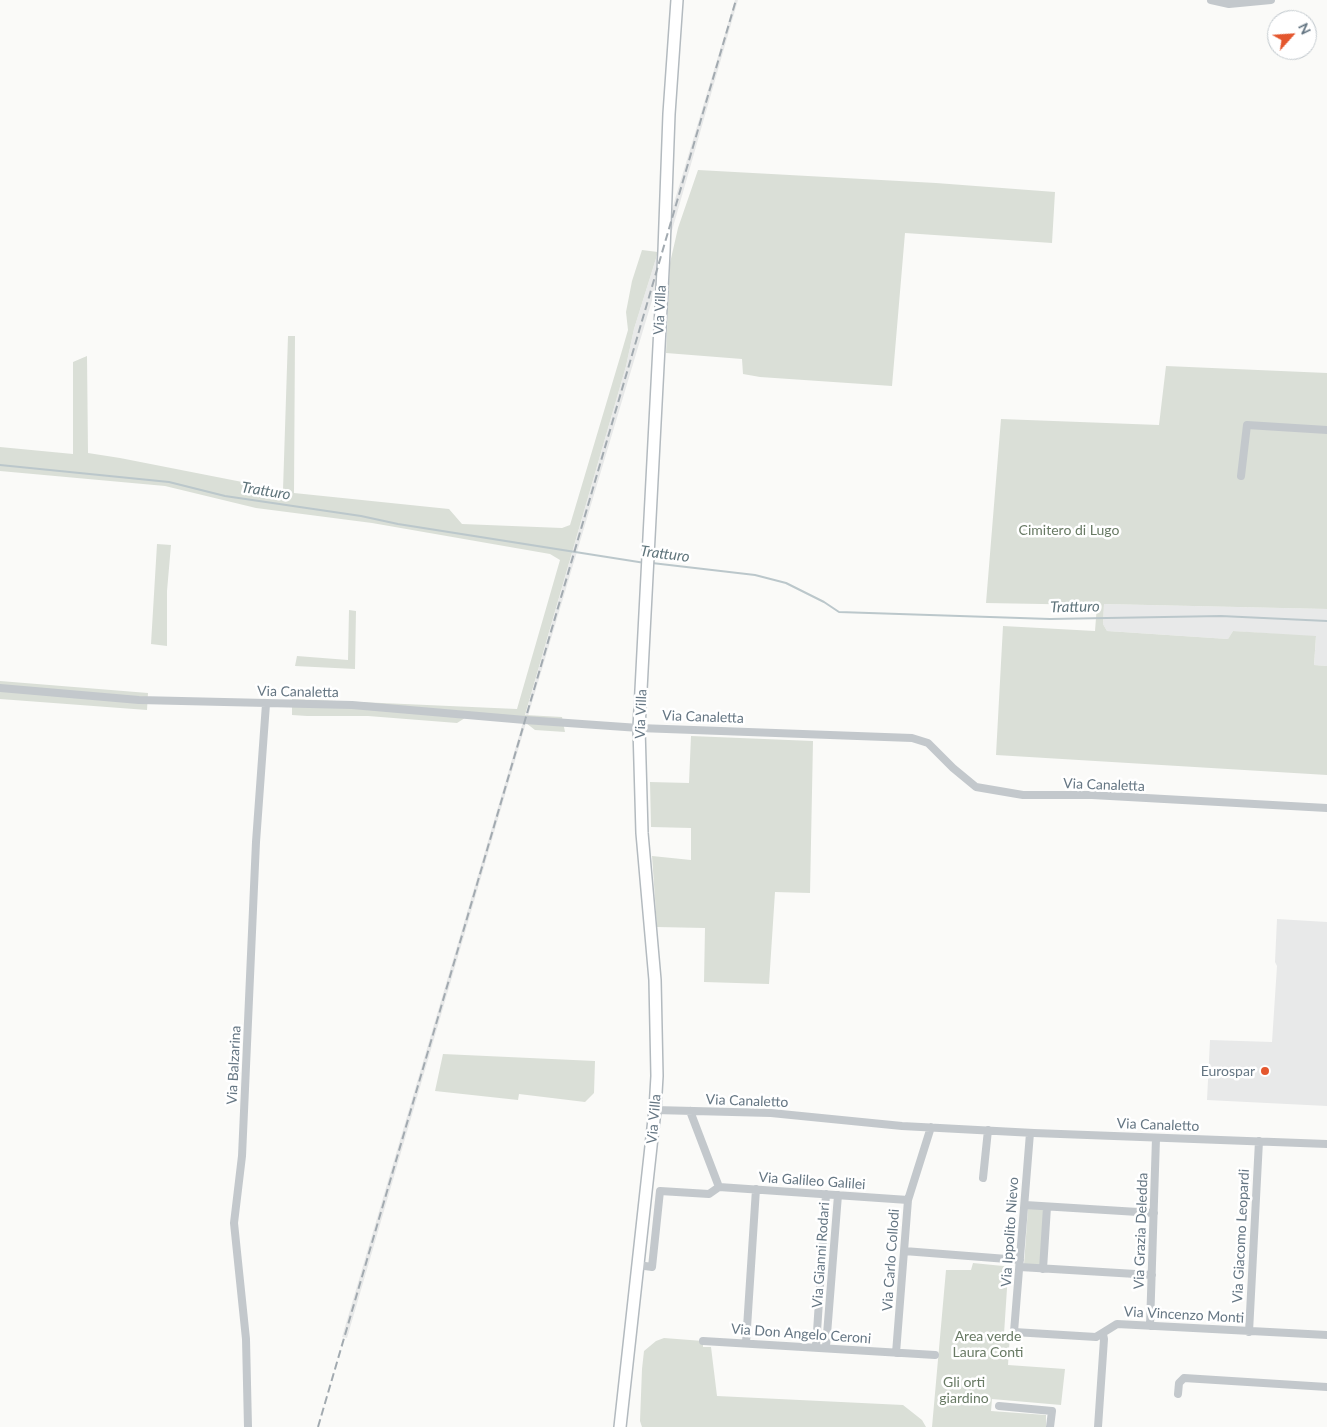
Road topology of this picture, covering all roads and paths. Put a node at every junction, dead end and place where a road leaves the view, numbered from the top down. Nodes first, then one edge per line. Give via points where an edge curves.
1 (677, 0) edge
2 (1211, 0) edge
3 (1271, 0) edge
4 (1327, 430) edge
5 (1241, 476) dead end
6 (0, 688) edge
7 (266, 704) junction
8 (639, 728) junction
9 (1327, 808) edge
10 (655, 1110) junction
11 (690, 1111) junction
12 (931, 1127) junction
13 (988, 1130) junction
14 (1030, 1133) junction
15 (1156, 1138) junction
16 (1259, 1141) junction
17 (1327, 1144) edge
18 (983, 1178) dead end
19 (719, 1186) junction
20 (756, 1189) junction
21 (826, 1194) junction
22 (838, 1195) junction
23 (908, 1200) junction
24 (1025, 1205) junction
25 (1047, 1206) junction
26 (1154, 1214) junction
27 (904, 1251) junction
28 (1020, 1264) junction
29 (638, 1265) junction
30 (1043, 1268) junction
31 (1152, 1275) junction
32 (1150, 1326) junction
33 (1014, 1332) joint
34 (1248, 1332) junction
35 (1103, 1334) junction
36 (1327, 1335) edge
37 (704, 1341) dead end
38 (746, 1343) junction
39 (816, 1347) junction
40 (826, 1348) junction
41 (896, 1353) junction
42 (935, 1356) dead end
43 (1327, 1387) edge
44 (1178, 1394) dead end
45 (999, 1406) dead end
46 (248, 1427) edge
47 (620, 1427) edge
48 (1050, 1427) edge
49 (1098, 1427) edge

1 - 8 street, Via Villa
2 - 3 street via 1229,4
4 - 5 street via 1247,425
6 - 7 street, Via Canaletta via 139,700
7 - 8 street, Via Canaletta via 352,705
7 - 46 street, Via Balzarina via 256,842 242,1156 234,1223 246,1339
8 - 9 street, Via Canaletta via 912,738 928,743 976,787 1014,793
8 - 10 street, Via Villa via 642,834 655,980
10 - 11 street, Via Canaletto
10 - 29 street, Via Villa
11 - 12 street, Via Canaletto via 771,1113
11 - 19 street
12 - 13 street, Via Canaletto
12 - 23 street
13 - 14 street, Via Canaletto
13 - 18 street
14 - 15 street, Via Canaletto
14 - 24 street, Via Ippolito Nievo
15 - 16 street, Via Canaletto
15 - 26 street, Via Grazia Deledda
16 - 17 street, Via Canaletto
16 - 34 street, Via Giacomo Leopardi
19 - 20 street, Via Galileo Galilei
19 - 29 street via 710,1194 660,1191 652,1266
20 - 21 street, Via Galileo Galilei
20 - 38 street
21 - 22 street, Via Galileo Galilei
21 - 39 street, Via Gianni Rodari
22 - 23 street, Via Galileo Galilei
22 - 40 street, Via Gianni Rodari
23 - 27 street, Via Carlo Collodi
24 - 25 street
24 - 28 street, Via Ippolito Nievo
25 - 26 street
25 - 30 street
26 - 31 street, Via Grazia Deledda
27 - 28 street
27 - 41 street, Via Carlo Collodi
28 - 30 street
28 - 33 street, Via Ippolito Nievo
29 - 47 street, Via Villa
30 - 31 street
31 - 32 street, Via Grazia Deledda
32 - 34 street, Via Vincenzo Monti
32 - 35 street, Via Vincenzo Monti via 1117,1324
33 - 35 street, Via Vincenzo Monti via 1096,1338
34 - 36 street, Via Vincenzo Monti
35 - 49 street
37 - 38 street, Via Don Angelo Ceroni
38 - 39 street, Via Don Angelo Ceroni
39 - 40 street, Via Don Angelo Ceroni
40 - 41 street, Via Don Angelo Ceroni
41 - 42 street, Via Don Angelo Ceroni
43 - 44 street via 1184,1378 1179,1383
45 - 48 street via 1052,1410

